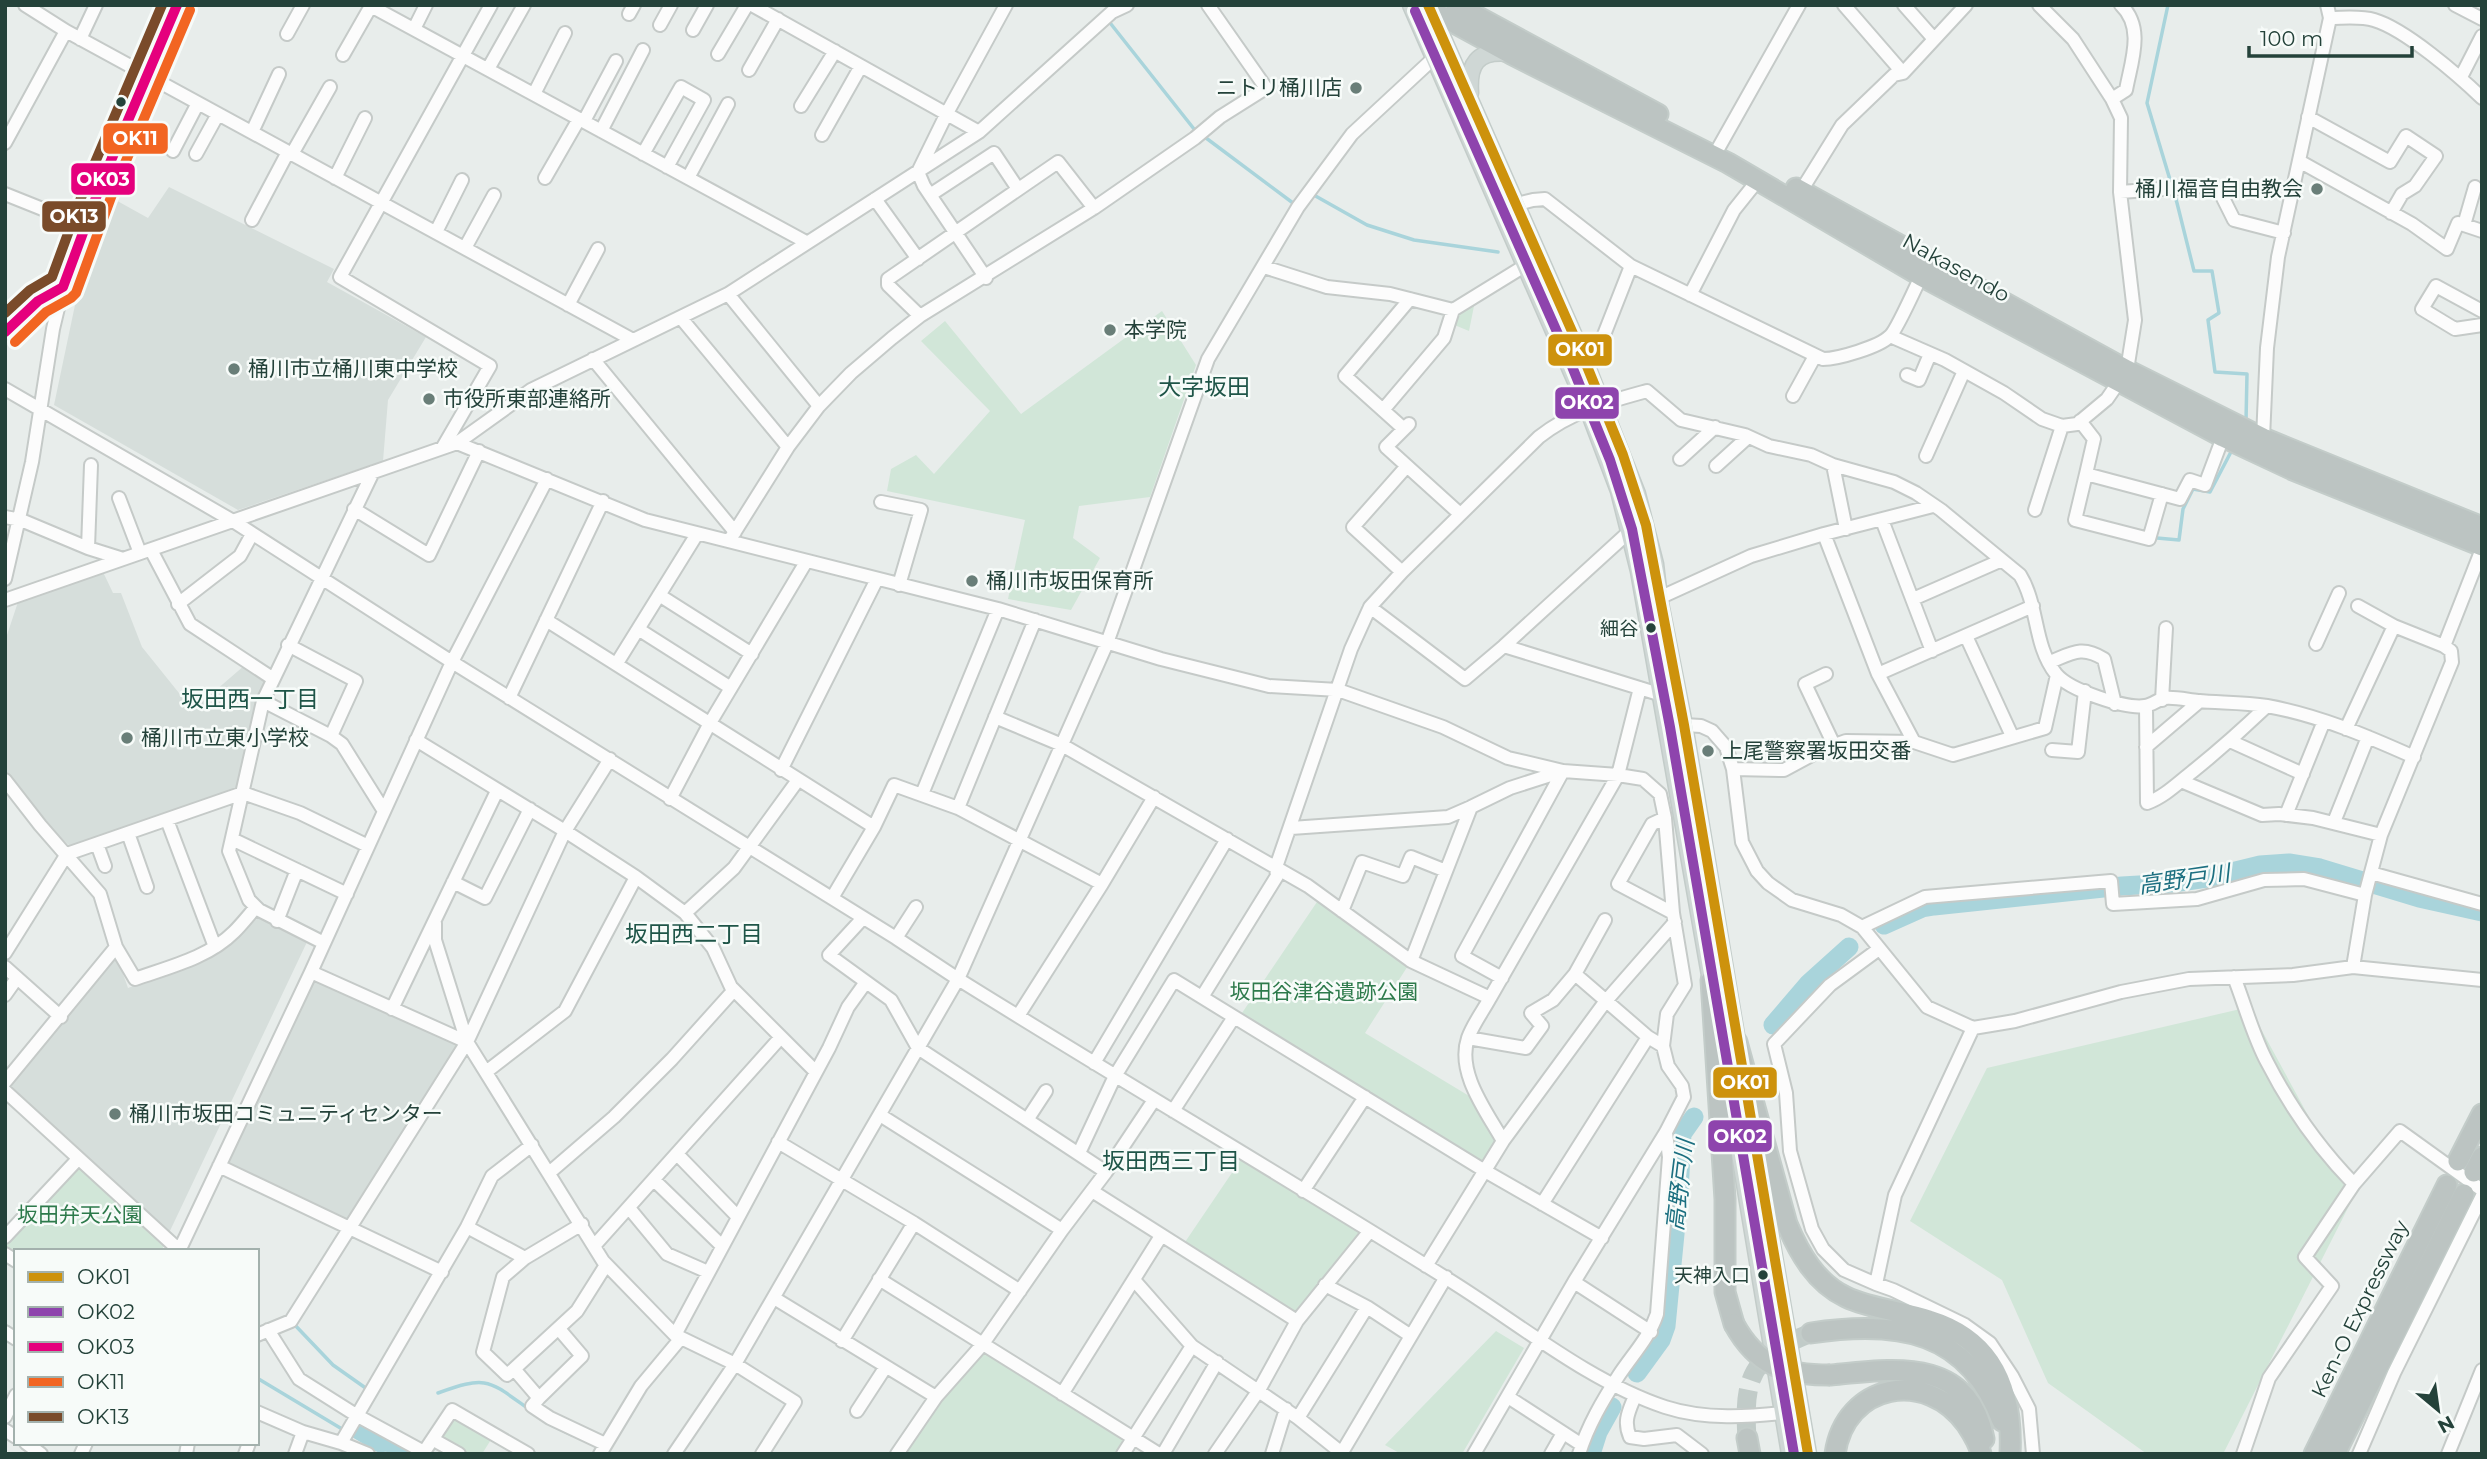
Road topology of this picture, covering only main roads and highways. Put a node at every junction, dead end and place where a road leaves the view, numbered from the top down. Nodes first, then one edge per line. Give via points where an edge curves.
1 (1411, 5) edge
2 (1426, 7) edge
3 (1466, 8) edge
4 (1511, 54) junction
5 (1471, 100) junction
6 (1925, 268) junction
7 (2124, 376) junction
8 (1596, 406) junction
9 (2482, 527) edge
10 (2482, 547) edge
11 (1676, 727) junction
12 (1712, 980) junction
13 (1737, 1042) junction
14 (2482, 1114) edge
15 (2470, 1179) edge
16 (1811, 1333) tunnel mouth
17 (2361, 1357) junction
18 (1790, 1454) edge
19 (1808, 1454) edge
20 (1835, 1454) edge
21 (1983, 1454) edge
22 (2009, 1454) edge
23 (2304, 1454) edge
24 (2314, 1454) edge
25 (2337, 1454) edge

1 - 8 main road via 1526,265
2 - 4 highway, Nakasendo
2 - 5 main road
3 - 6 highway, Nakasendo via 1801,191
4 - 5 main road via 1489,53 1474,63
4 - 6 highway, Nakasendo
5 - 8 main road via 1582,354
6 - 7 highway, Nakasendo
7 - 9 highway, Nakasendo
7 - 10 highway, Nakasendo via 2223,437
8 - 11 main road via 1630,531 1662,695
8 - 11 main road via 1643,515 1655,564
11 - 12 main road
11 - 13 main road
12 - 18 main road
12 - 21 highway, bridge via 1725,1199 1725,1292 1734,1324 1753,1352 1786,1371 1830,1375 1899,1369 1941,1379 1972,1405 1981,1425
13 - 19 main road
13 - 22 highway via 1797,1248 1826,1285 1846,1297 1930,1320 1975,1345 2003,1385 2009,1407
14 - 15 highway, Ken-O Expressway
15 - 17 highway, Ken-O Expressway
15 - 25 highway, Ken-O Expressway
16 - 22 highway via 1873,1327 1903,1331 1950,1349 1981,1379 1994,1400
17 - 23 highway
17 - 24 highway, Ken-O Expressway
20 - 21 highway via 1851,1415 1865,1402 1888,1392 1914,1390 1931,1394 1961,1416

